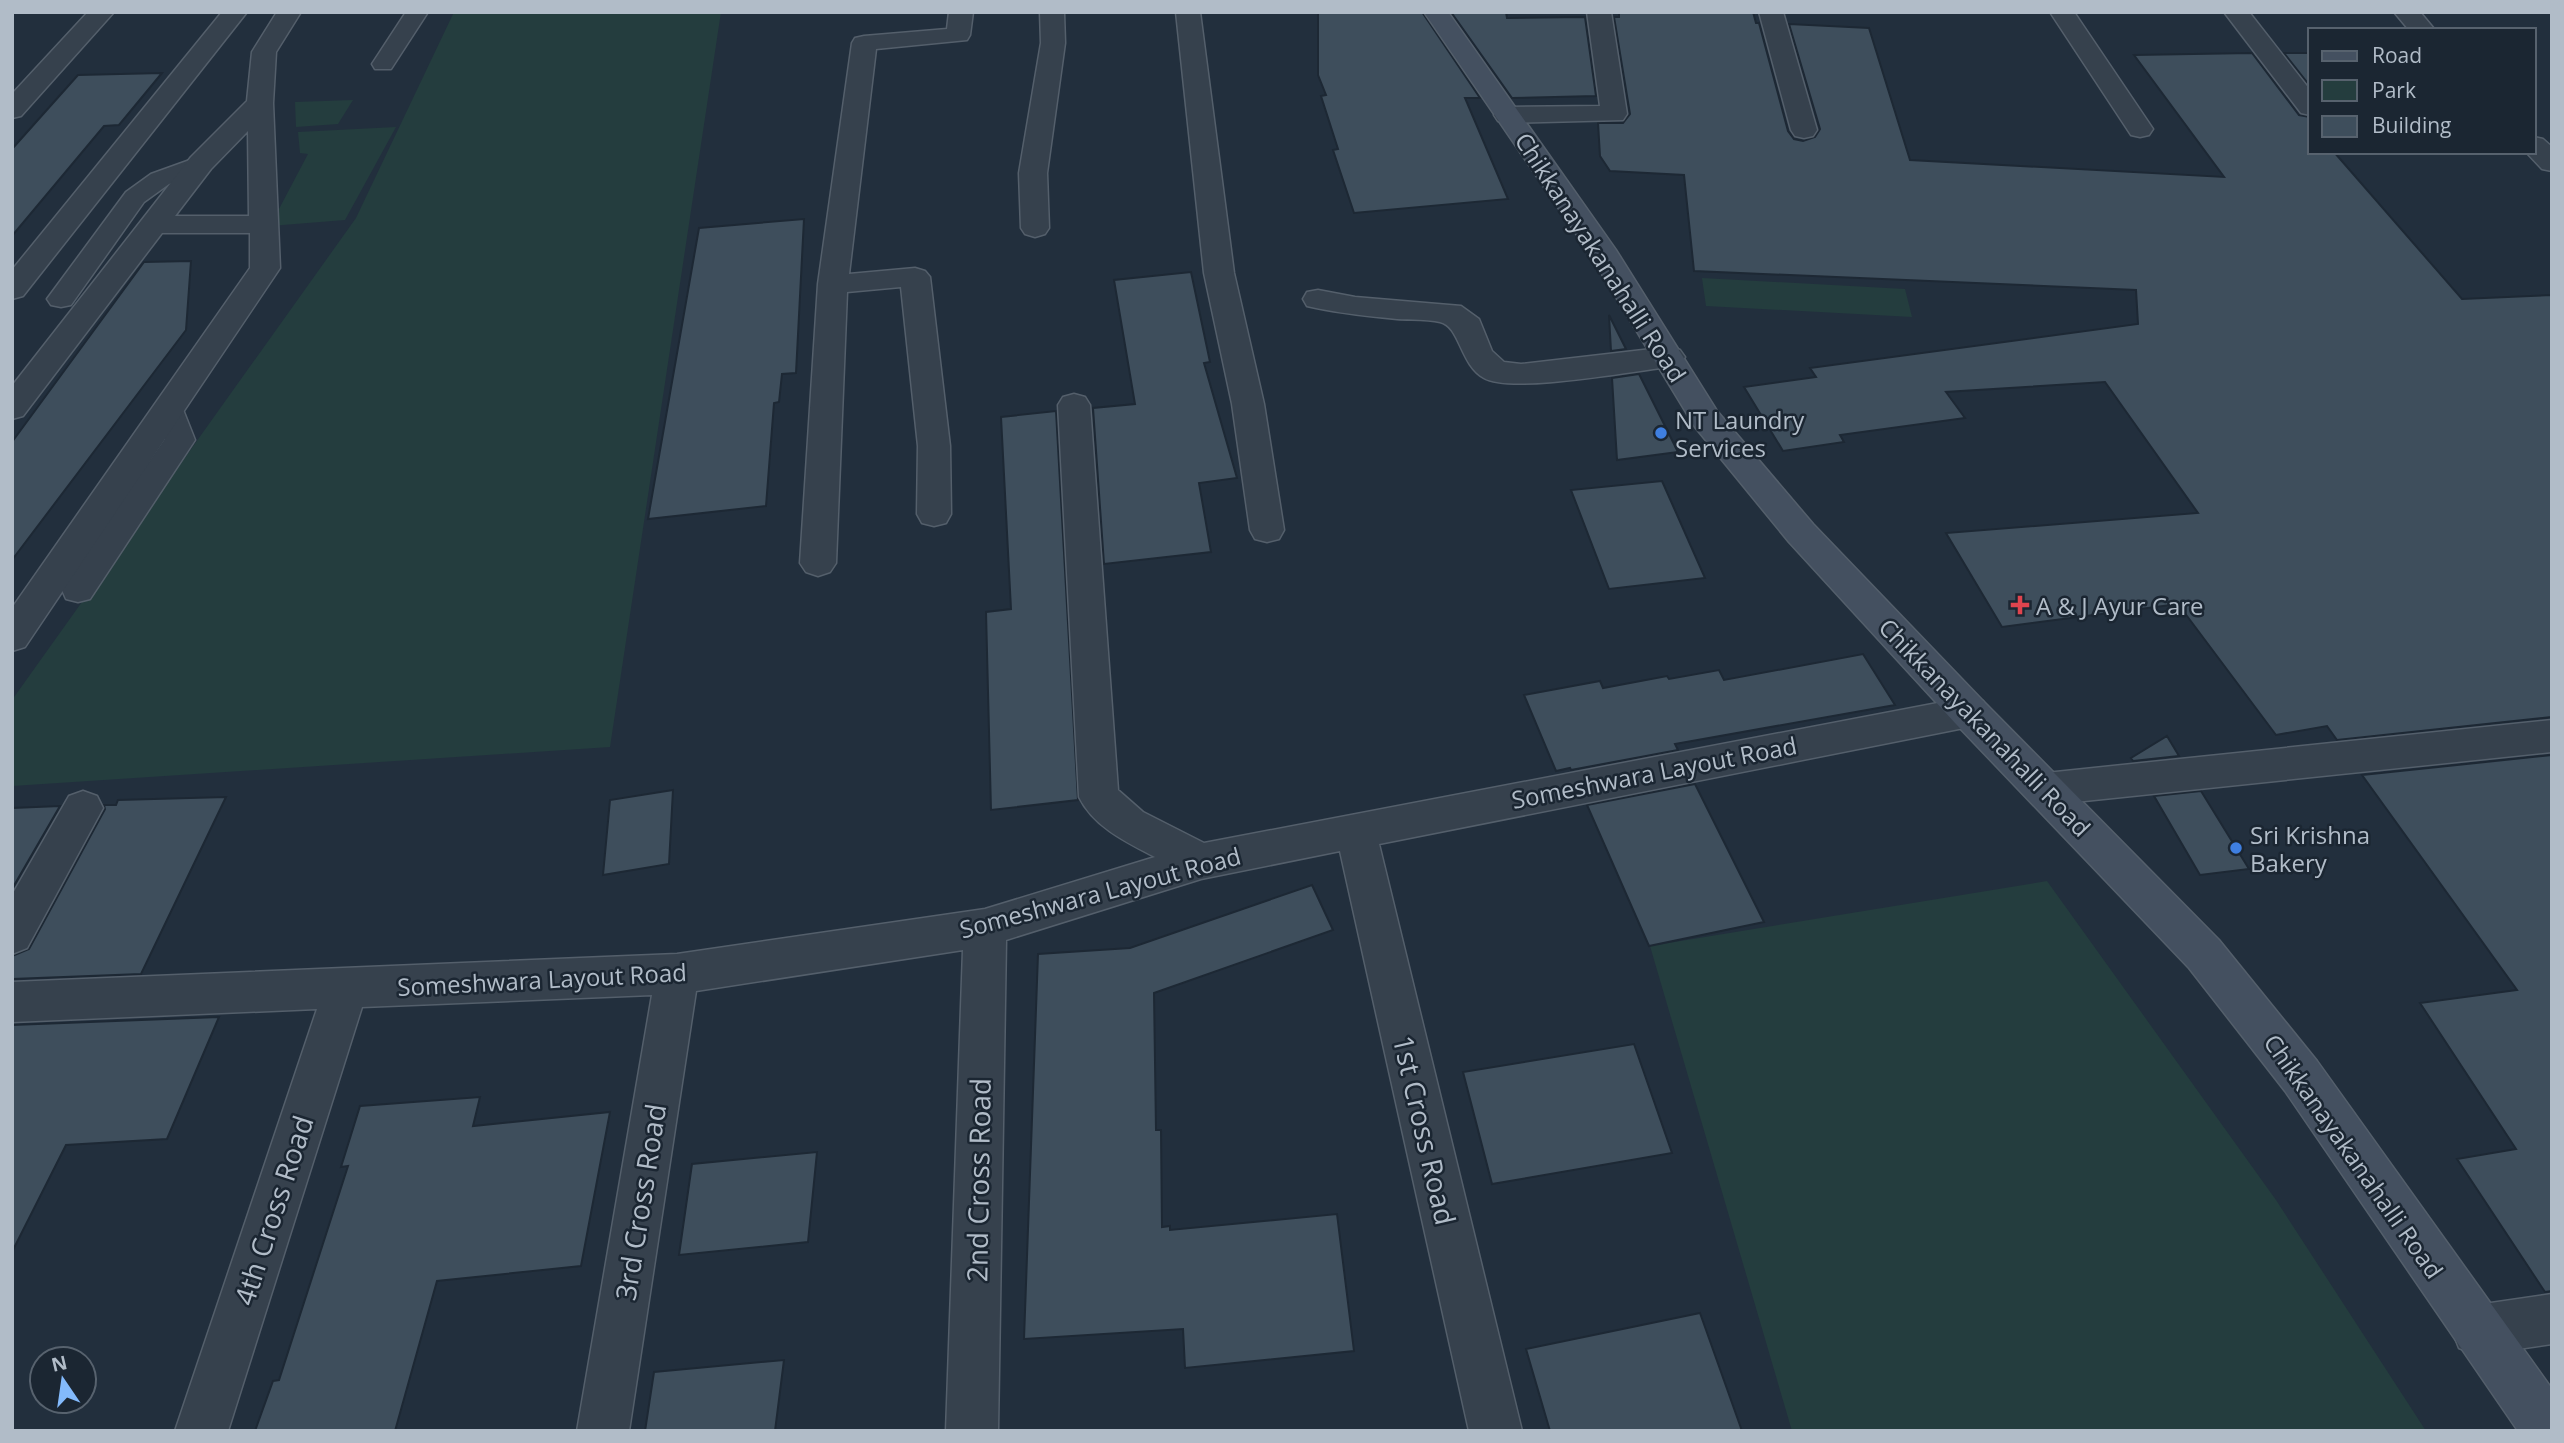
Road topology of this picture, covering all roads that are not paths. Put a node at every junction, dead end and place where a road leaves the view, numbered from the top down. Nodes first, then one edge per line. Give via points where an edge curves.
1 (102, 12) edge
2 (235, 12) edge
3 (289, 12) edge
4 (417, 12) edge
5 (961, 12) edge
6 (1052, 12) edge
7 (1188, 12) edge
8 (1436, 12) edge
9 (1599, 12) edge
10 (1770, 12) edge
11 (2062, 12) edge
12 (2236, 12) edge
13 (2406, 12) edge
14 (2421, 28) edge
15 (383, 64) dead end
16 (260, 103) junction
17 (2308, 104) edge
18 (12, 110) edge
19 (1507, 115) junction
20 (2140, 129) dead end
21 (1804, 130) dead end
22 (2536, 147) edge
23 (201, 163) junction
24 (2552, 163) edge
25 (265, 224) junction
26 (155, 225) junction
27 (1035, 228) dead end
28 (833, 284) junction
29 (12, 290) edge
30 (61, 299) dead end
31 (1318, 299) dead end
32 (1669, 357) junction
33 (1073, 405) dead end
34 (12, 408) edge
35 (170, 408) junction
36 (934, 514) dead end
37 (1267, 530) dead end
38 (818, 563) dead end
39 (78, 590) dead end
40 (12, 637) edge
41 (1969, 712) junction
42 (2552, 736) edge
43 (2046, 789) junction
44 (83, 808) dead end
45 (1355, 830) junction
46 (1201, 862) junction
47 (985, 929) junction
48 (12, 935) edge
49 (677, 974) junction
50 (346, 989) junction
51 (12, 1002) edge
52 (2552, 1319) edge
53 (2477, 1330) junction
54 (201, 1431) edge
55 (603, 1431) edge
56 (972, 1431) edge
57 (1496, 1431) edge
58 (2550, 1431) edge

1 - 18 street
2 - 29 street
3 - 16 street via 264,52
4 - 15 lane
5 - 28 street via 958,35 864,43
6 - 27 street via 1053,43 1033,173
7 - 37 street via 1219,273 1248,404
8 - 19 main road, Chikkanayakanahalli Road
9 - 19 street via 1614,114
10 - 21 street
11 - 20 street
12 - 17 street
13 - 14 street
16 - 23 street
16 - 25 street
19 - 32 main road, Chikkanayakanahalli Road via 1602,250
22 - 24 street
23 - 26 street
23 - 30 lane via 160,179 135,197
25 - 26 street
25 - 35 street via 265,268
26 - 34 street
28 - 36 street via 915,276 934,446
28 - 38 street
31 - 32 street via 1450,313 1468,326 1478,355 1495,371 1521,374
32 - 41 main road, Chikkanayakanahalli Road via 1706,419 1792,523
33 - 46 street via 1099,797 1129,824
35 - 39 lane via 180,440
35 - 40 street
41 - 43 main road, Chikkanayakanahalli Road
41 - 45 street, Someshwara Layout Road
42 - 43 street
43 - 53 main road, Chikkanayakanahalli Road via 2204,954 2263,1027
44 - 48 street
45 - 46 street, Someshwara Layout Road
45 - 57 street, 1st Cross Road
46 - 47 street, Someshwara Layout Road
47 - 49 street, Someshwara Layout Road
47 - 56 street, 2nd Cross Road
49 - 50 street, Someshwara Layout Road
49 - 55 street, 3rd Cross Road
50 - 51 street, Someshwara Layout Road
50 - 54 street, 4th Cross Road
52 - 53 street
53 - 58 main road, Chikkanayakanahalli Road

